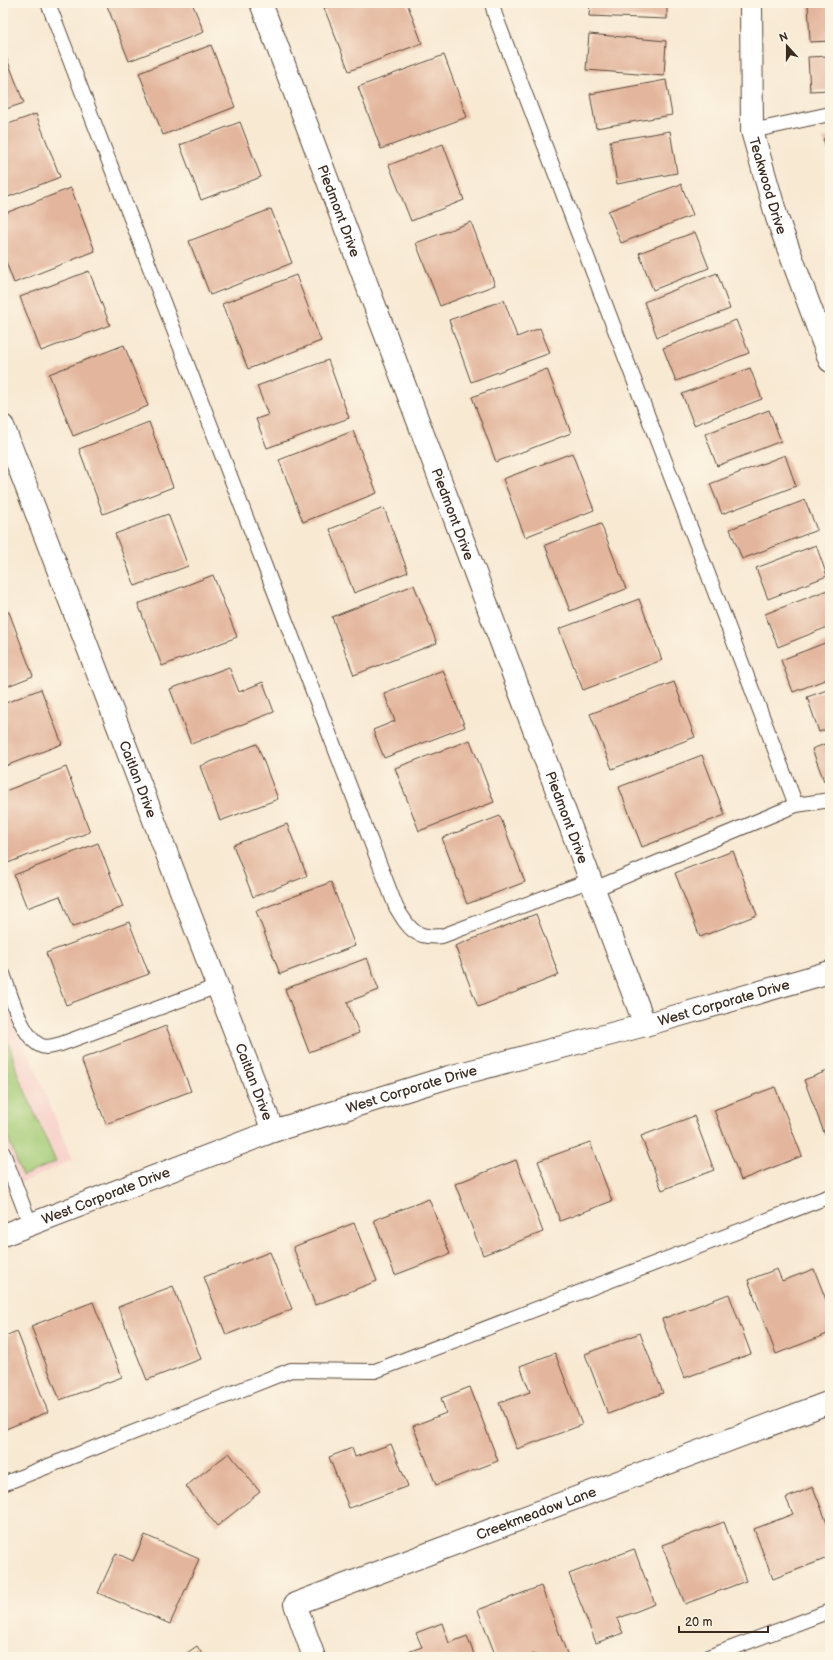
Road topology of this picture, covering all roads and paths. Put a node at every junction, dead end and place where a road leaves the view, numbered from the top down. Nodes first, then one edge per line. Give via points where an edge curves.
1 (48, 3) edge
2 (261, 3) edge
3 (484, 3) edge
4 (751, 3) edge
5 (494, 9) edge
6 (830, 114) edge
7 (752, 131) junction
8 (830, 361) edge
9 (3, 426) edge
10 (830, 800) edge
11 (796, 805) junction
12 (592, 884) junction
13 (830, 972) edge
14 (3, 974) edge
15 (218, 986) junction
16 (645, 1025) junction
17 (273, 1131) junction
18 (3, 1153) edge
19 (830, 1196) edge
20 (30, 1224) junction
21 (3, 1235) edge
22 (830, 1402) edge
23 (3, 1484) edge
24 (830, 1611) edge
25 (314, 1657) edge
26 (708, 1657) edge

1 - 12 lane via 393,900 405,922 414,932 428,938 442,936
2 - 12 street, Piedmont Drive
3 - 5 lane
4 - 7 street, Teakwood Drive
5 - 11 lane
6 - 7 lane
7 - 8 street, Teakwood Drive via 777,218
9 - 15 street, Caitlan Drive
10 - 11 lane
11 - 12 lane
12 - 16 street, Piedmont Drive
13 - 16 street, West Corporate Drive
14 - 15 lane via 26,1032 35,1043 46,1047 61,1044
15 - 17 street, Caitlan Drive
16 - 17 street, West Corporate Drive via 449,1077
17 - 20 street, West Corporate Drive
18 - 20 lane
19 - 23 lane via 375,1371 291,1370
20 - 21 street, West Corporate Drive
22 - 25 street, Creekmeadow Lane via 295,1604
24 - 26 lane

